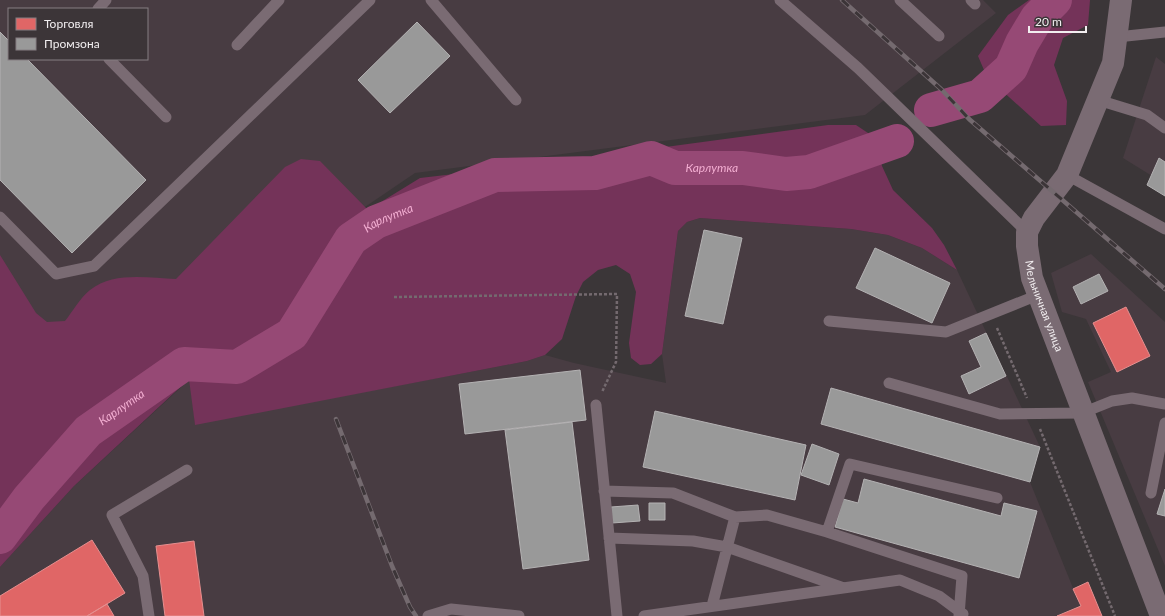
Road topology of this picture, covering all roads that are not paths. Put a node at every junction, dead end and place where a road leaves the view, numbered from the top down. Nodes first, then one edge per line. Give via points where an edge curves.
1 (106, 0) edge
2 (279, 0) edge
3 (370, 0) edge
4 (431, 0) edge
5 (780, 0) edge
6 (900, 0) edge
7 (1121, 0) edge
8 (99, 8) edge
9 (1165, 32) edge
10 (939, 36) dead end
11 (1117, 36) junction
12 (237, 45) dead end
13 (110, 60) edge
14 (516, 100) dead end
15 (1098, 100) junction
16 (166, 117) dead end
17 (1165, 128) edge
18 (1067, 175) junction
19 (0, 217) edge
20 (1165, 229) edge
21 (1027, 232) junction
22 (1038, 295) junction
23 (829, 321) dead end
24 (889, 384) dead end
25 (1165, 404) edge
26 (596, 405) road end
27 (1082, 412) junction
28 (1165, 423) edge
29 (188, 470) dead end
30 (604, 491) junction
31 (1151, 493) dead end
32 (997, 498) dead end
33 (735, 517) junction
34 (827, 532) junction
35 (609, 538) junction
36 (727, 547) junction
37 (843, 588) junction
38 (712, 606) junction
39 (455, 612) edge
40 (961, 615) edge
41 (149, 616) edge
42 (428, 616) edge
43 (520, 616) edge
44 (617, 616) edge
45 (644, 616) edge
46 (1161, 616) edge

1 - 8 lane
2 - 12 lane
3 - 19 lane via 94,266 56,274
4 - 14 lane
5 - 21 lane via 858,68
6 - 10 lane
7 - 11 street, Мельничная улица
9 - 11 lane
11 - 15 street, Мельничная улица via 1113,63
13 - 16 lane
15 - 17 lane via 1147,115
15 - 18 street, Мельничная улица
18 - 20 lane
18 - 21 street, Мельничная улица via 1034,218
21 - 22 street, Мельничная улица via 1026,246
22 - 23 lane via 946,332
22 - 27 street, Мельничная улица
24 - 27 lane via 1000,414
25 - 27 lane via 1132,398 1112,401
26 - 30 lane
27 - 46 street, Мельничная улица
28 - 31 lane
29 - 41 lane via 112,515 143,576
30 - 33 lane via 673,493
30 - 35 lane
32 - 34 lane via 850,464
33 - 34 lane via 767,515
33 - 36 lane
34 - 40 lane via 962,576
35 - 36 lane via 693,541
35 - 44 lane
36 - 37 lane
36 - 38 lane
37 - 38 lane
37 - 40 lane via 900,580 939,596
38 - 45 lane
39 - 42 lane
39 - 43 lane

